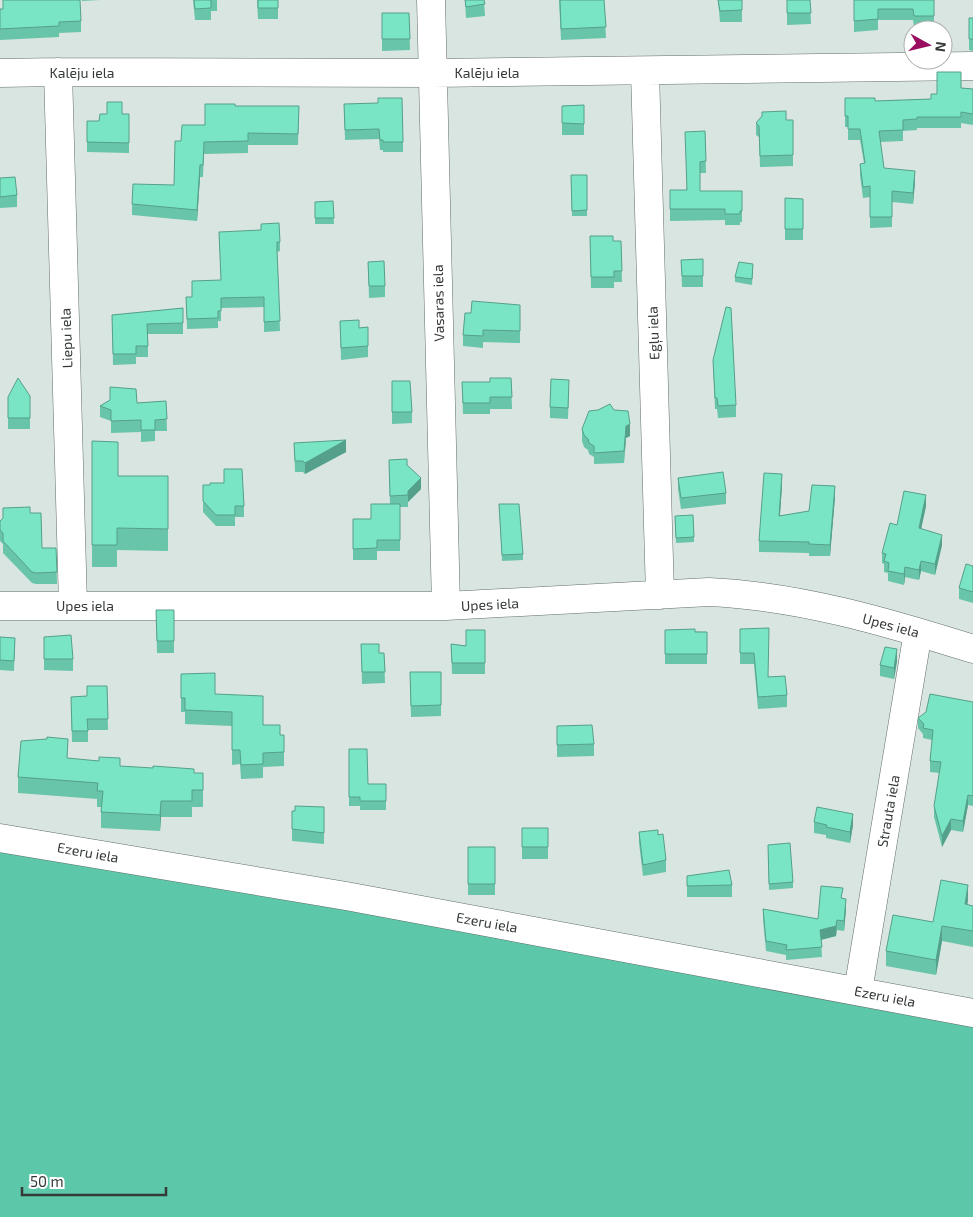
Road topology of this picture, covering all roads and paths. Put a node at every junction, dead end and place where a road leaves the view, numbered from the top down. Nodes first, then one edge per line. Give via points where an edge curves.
1 (431, 0) edge
2 (973, 66) edge
3 (645, 71) junction
4 (58, 72) junction
5 (0, 73) edge
6 (433, 73) junction
7 (660, 595) junction
8 (73, 605) junction
9 (0, 606) edge
10 (446, 606) junction
11 (918, 632) junction
12 (973, 649) edge
13 (0, 838) edge
14 (858, 991) junction
15 (973, 1013) edge

1 - 6 street, Vasaras iela
2 - 3 street, Kalēju iela
3 - 6 street, Kalēju iela
3 - 7 street, Egļu iela
4 - 5 street, Kalēju iela
4 - 6 street, Kalēju iela
4 - 8 street, Liepu iela
6 - 10 street, Vasaras iela
7 - 10 street, Upes iela
7 - 11 street, Upes iela via 746,594 803,603
8 - 9 street, Upes iela
8 - 10 street, Upes iela
11 - 12 street, Upes iela
11 - 14 street, Strauta iela
13 - 14 street, Ezeru iela via 346,896
14 - 15 street, Ezeru iela

